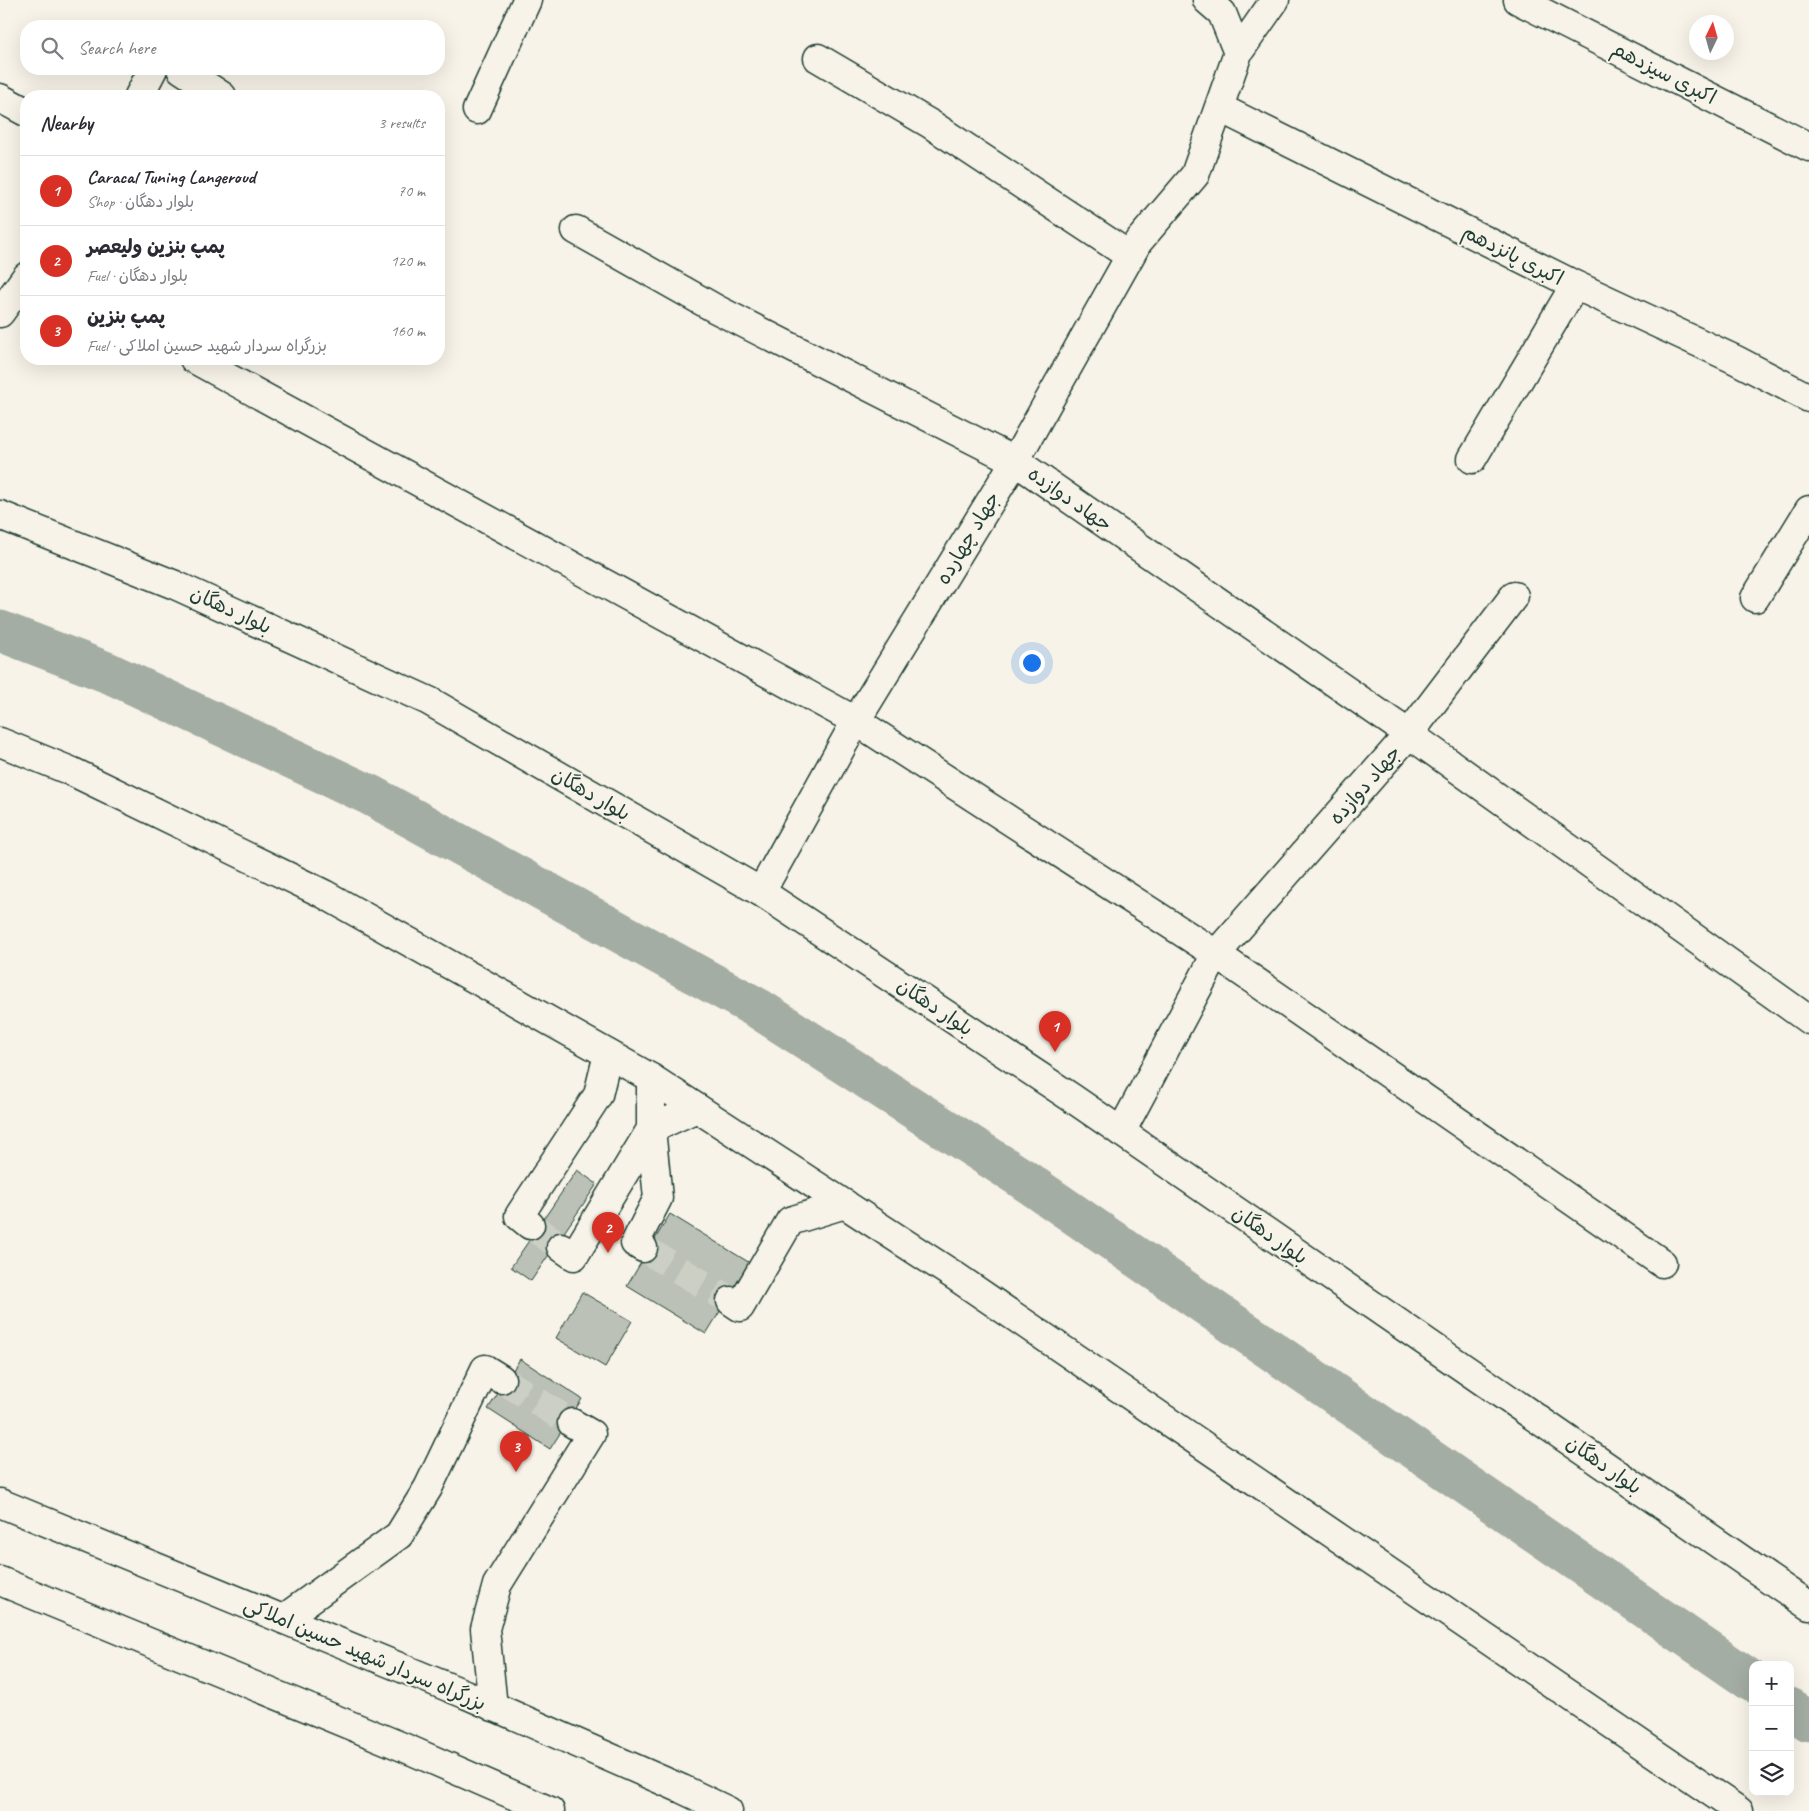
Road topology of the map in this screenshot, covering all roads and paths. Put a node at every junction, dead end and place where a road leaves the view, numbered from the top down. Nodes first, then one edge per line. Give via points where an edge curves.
1 (527, 0) edge
2 (1207, 0) edge
3 (1275, 0) edge
4 (1518, 0) edge
5 (1238, 53) junction
6 (818, 58) dead end
7 (150, 75) edge
8 (190, 75) edge
9 (143, 90) edge
10 (213, 90) edge
11 (0, 98) edge
12 (1220, 108) junction
13 (20, 109) edge
14 (477, 110) dead end
15 (1809, 147) edge
16 (576, 230) dead end
17 (1130, 256) junction
18 (20, 285) edge
19 (1575, 285) junction
20 (0, 313) edge
21 (205, 365) edge
22 (1809, 398) edge
23 (1472, 459) dead end
24 (1015, 461) junction
25 (1809, 510) edge
26 (0, 515) edge
27 (1514, 596) dead end
28 (1755, 598) dead end
29 (856, 721) junction
30 (1409, 734) junction
31 (0, 742) edge
32 (761, 892) junction
33 (1216, 954) junction
34 (1809, 1020) edge
35 (608, 1054) junction
36 (651, 1078) junction
37 (697, 1108) junction
38 (651, 1129) junction
39 (1121, 1132) junction
40 (845, 1204) junction
41 (530, 1225) tunnel mouth
42 (562, 1247) tunnel mouth
43 (643, 1248) dead end
44 (1662, 1263) dead end
45 (731, 1301) dead end
46 (501, 1379) tunnel mouth
47 (572, 1423) tunnel mouth
48 (0, 1503) edge
49 (0, 1580) edge
50 (1809, 1606) edge
51 (283, 1619) junction
52 (493, 1707) junction
53 (550, 1811) edge
54 (728, 1811) edge
55 (1739, 1811) edge

1 - 14 main road
2 - 5 main road via 1222,13
3 - 5 main road, جهاد چهارده
4 - 15 main road, اکبری سیزدهم
5 - 12 main road, جهاد چهارده
6 - 17 main road via 932,125
7 - 9 main road
8 - 10 main road
11 - 13 main road
12 - 17 main road, جهاد چهارده via 1195,175 1138,242
12 - 19 main road, اکبری پانزدهم
16 - 24 main road, جهاد دوازده via 716,309
17 - 24 main road, جهاد چهارده
18 - 20 main road
19 - 22 main road, اکبری پانزدهم
19 - 23 main road
21 - 29 main road
24 - 29 main road, جهاد چهارده
24 - 30 main road, جهاد دوازده
25 - 28 main road
26 - 32 main road, بلوار دهگان via 175,585 429,701
27 - 30 main road
29 - 32 main road, جهاد چهارده
29 - 33 main road
30 - 33 main road, جهاد دوازده
30 - 34 main road
31 - 35 main road via 73,772 324,894
32 - 39 main road, بلوار دهگان
33 - 39 main road, جهاد دوازده
33 - 44 main road
35 - 36 main road
35 - 41 main road via 598,1096 519,1216
36 - 37 main road
36 - 38 main road
37 - 38 main road
37 - 40 main road
38 - 42 main road via 574,1256
38 - 43 main road via 658,1198 635,1243
39 - 50 main road, بلوار دهگان
40 - 45 main road via 790,1221 740,1307
40 - 55 main road via 956,1276
46 - 51 main road via 485,1369 428,1488 399,1535
47 - 52 main road via 591,1434 497,1585 485,1629
48 - 51 main road, بزرگراه سردار شهید حسین املاکی
49 - 53 main road
51 - 52 main road, بزرگراه سردار شهید حسین املاکی
52 - 54 main road, بزرگراه سردار شهید حسین املاکی

